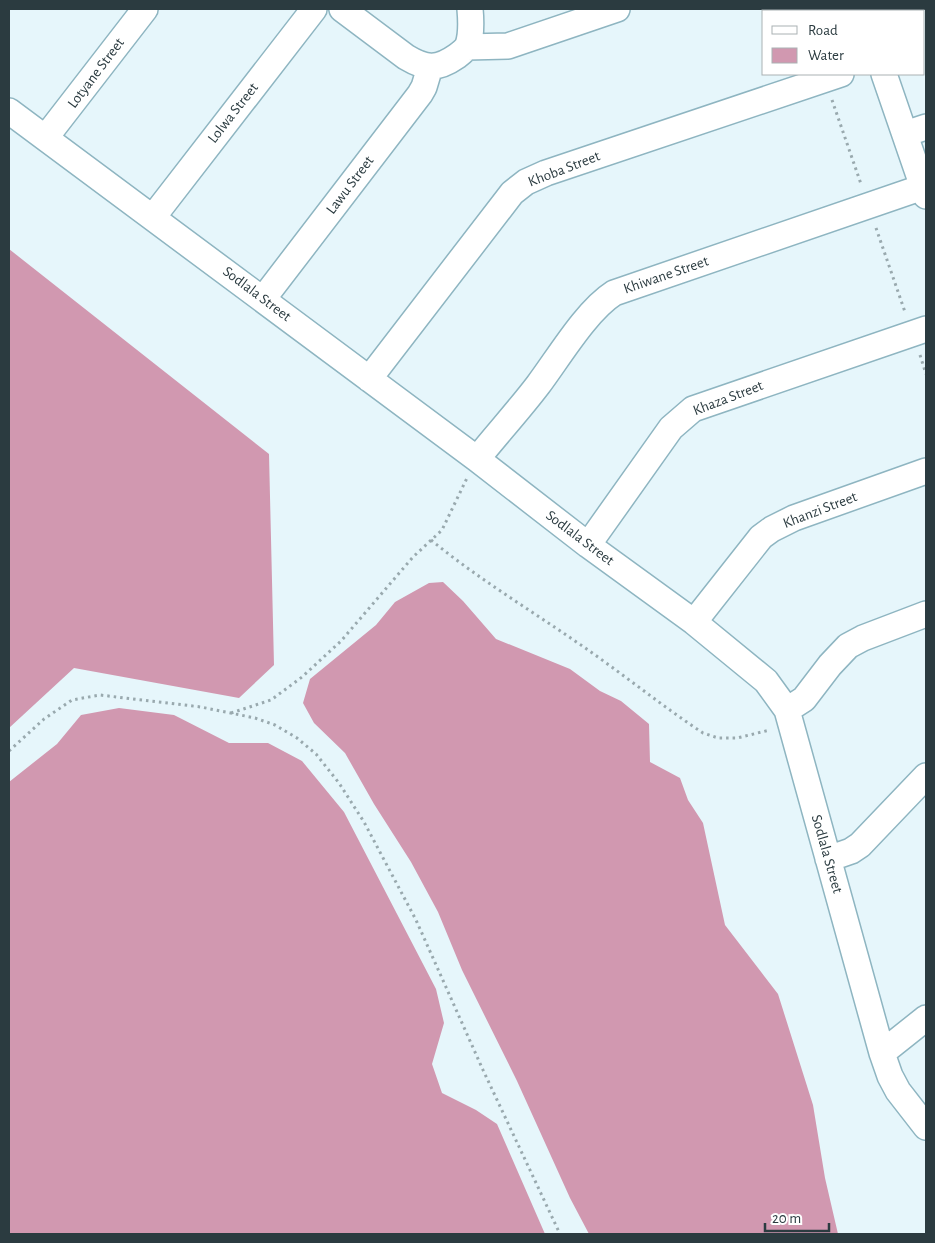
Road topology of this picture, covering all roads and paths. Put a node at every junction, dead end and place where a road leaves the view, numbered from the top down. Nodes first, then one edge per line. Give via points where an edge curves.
1 (145, 9) edge
2 (314, 9) edge
3 (342, 9) edge
4 (470, 9) edge
5 (617, 9) edge
6 (467, 47) junction
7 (430, 67) junction
8 (837, 75) edge
9 (885, 75) edge
10 (9, 111) edge
11 (915, 131) edge
12 (46, 138) junction
13 (925, 192) edge
14 (153, 217) junction
15 (263, 299) junction
16 (926, 329) edge
17 (369, 379) junction
18 (477, 459) junction
19 (926, 471) edge
20 (431, 540) junction
21 (588, 545) junction
22 (926, 614) edge
23 (694, 622) junction
24 (787, 710) junction
25 (231, 713) junction
26 (9, 751) edge
27 (926, 776) edge
28 (828, 859) junction
29 (926, 1018) edge
30 (882, 1054) junction
31 (926, 1127) edge
32 (560, 1234) edge

1 - 12 street, Lotyane Street
2 - 14 street, Lolwa Street
3 - 7 street via 406,57
4 - 6 street
5 - 6 street via 508,46
6 - 7 street via 448,62
7 - 15 street, Lawu Street via 420,94
8 - 17 street, Khoba Street via 526,182 512,194
9 - 11 street
10 - 12 street, Sodlala Street
11 - 13 street
12 - 14 street, Sodlala Street
13 - 18 street, Khiwane Street via 614,293 588,317
14 - 15 street, Sodlala Street
15 - 17 street, Sodlala Street
16 - 21 street, Khaza Street via 693,409 671,428
17 - 18 street, Sodlala Street
18 - 20 path via 442,530
18 - 21 street, Sodlala Street
19 - 23 street, Khanzi Street via 794,518 772,529 752,548
20 - 24 path via 702,732 718,738 737,738 778,728
20 - 25 path via 413,556 341,641 302,677 271,700
21 - 23 street, Sodlala Street
22 - 24 street via 848,646 804,699
23 - 24 street, Sodlala Street via 766,681
24 - 28 street, Sodlala Street
25 - 26 path via 100,695 72,700 44,718
25 - 32 path via 275,725 297,738 316,754 364,822 416,920
27 - 28 street via 860,845
28 - 30 street, Sodlala Street
29 - 30 street
30 - 31 street, Sodlala Street via 898,1091

